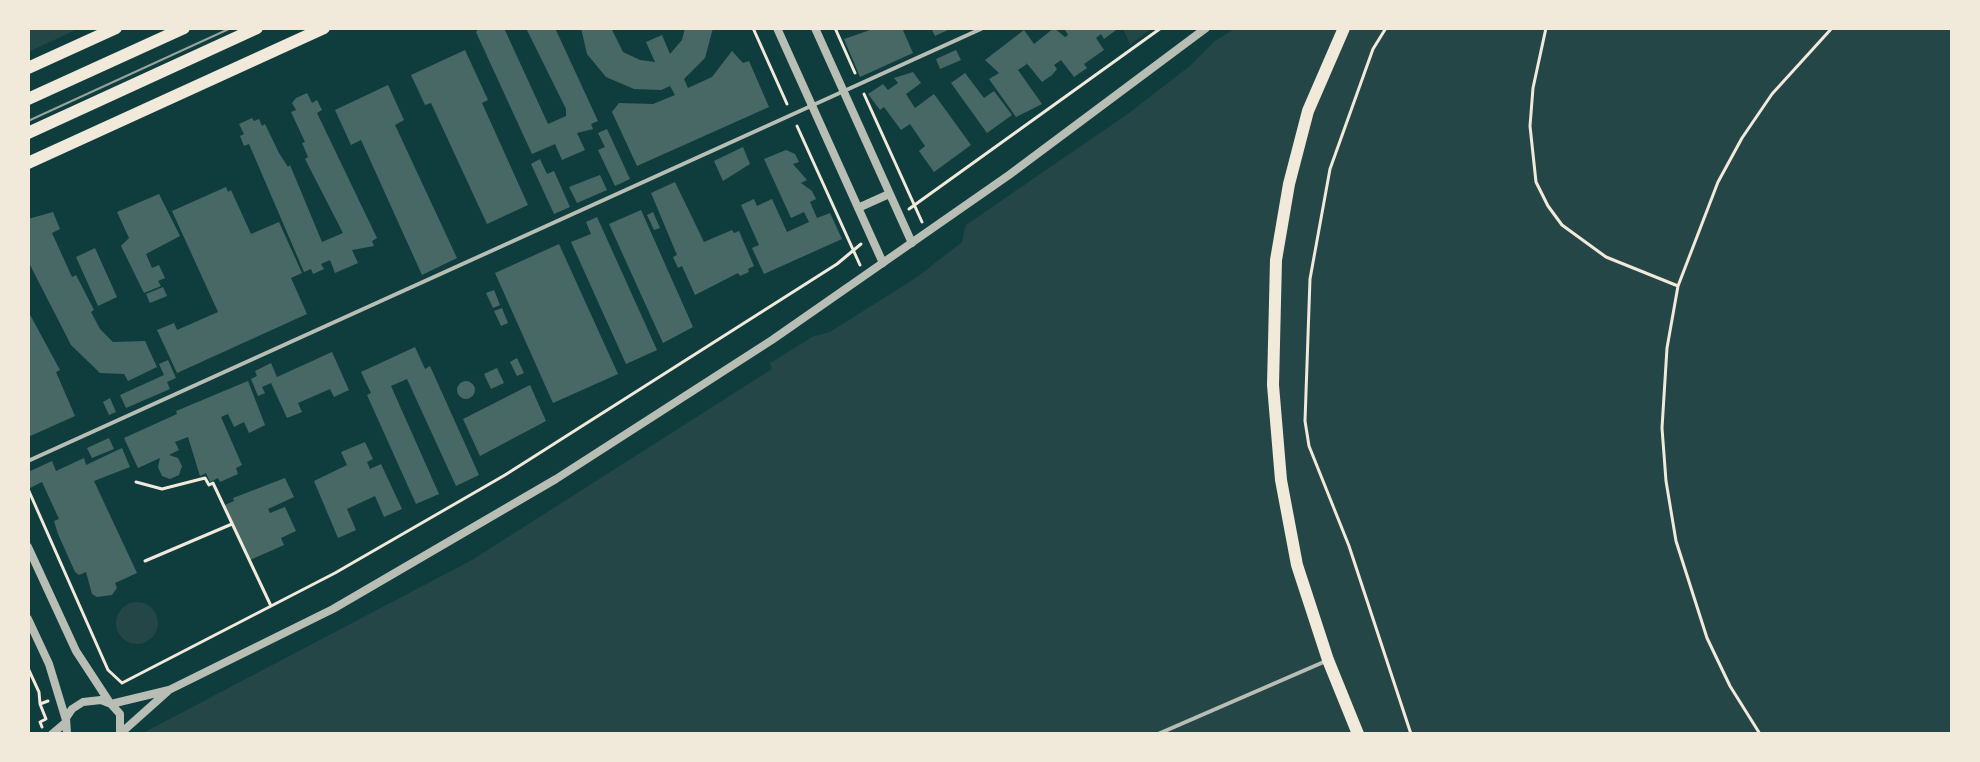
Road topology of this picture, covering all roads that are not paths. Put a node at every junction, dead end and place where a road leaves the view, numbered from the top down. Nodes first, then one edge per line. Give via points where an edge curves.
1 (116, 28) edge
2 (184, 28) edge
3 (257, 28) edge
4 (324, 28) edge
5 (777, 28) edge
6 (815, 28) edge
7 (983, 28) edge
8 (1206, 28) edge
9 (1344, 28) edge
10 (68, 50) junction
11 (28, 68) edge
12 (79, 75) junction
13 (844, 90) junction
14 (28, 99) edge
15 (812, 104) junction
16 (28, 133) edge
17 (28, 163) edge
18 (889, 194) junction
19 (858, 208) junction
20 (912, 243) junction
21 (883, 263) junction
22 (28, 461) edge
23 (28, 547) edge
24 (28, 619) edge
25 (1328, 660) junction
26 (169, 690) junction
27 (111, 704) junction
28 (66, 722) junction
29 (48, 732) edge
30 (67, 734) edge
31 (120, 734) edge
32 (1158, 734) edge
33 (1358, 734) edge

1 - 10 highway
2 - 12 highway
3 - 16 highway
4 - 17 highway
5 - 15 street
6 - 13 street
7 - 13 lane
8 - 20 street
9 - 25 highway via 1297,150 1280,225 1273,297 1281,480 1297,565
10 - 11 highway
10 - 12 highway
12 - 14 highway
13 - 15 lane
13 - 18 street
15 - 19 street
15 - 22 lane
18 - 19 street
18 - 20 street
19 - 21 street
20 - 21 street
21 - 26 street via 687,396 470,530 333,609
23 - 27 street via 80,659
24 - 28 street via 49,664
25 - 32 lane
25 - 33 highway
26 - 27 street
26 - 31 street
27 - 28 street via 83,702
27 - 31 street via 121,717
28 - 29 street
28 - 30 street

